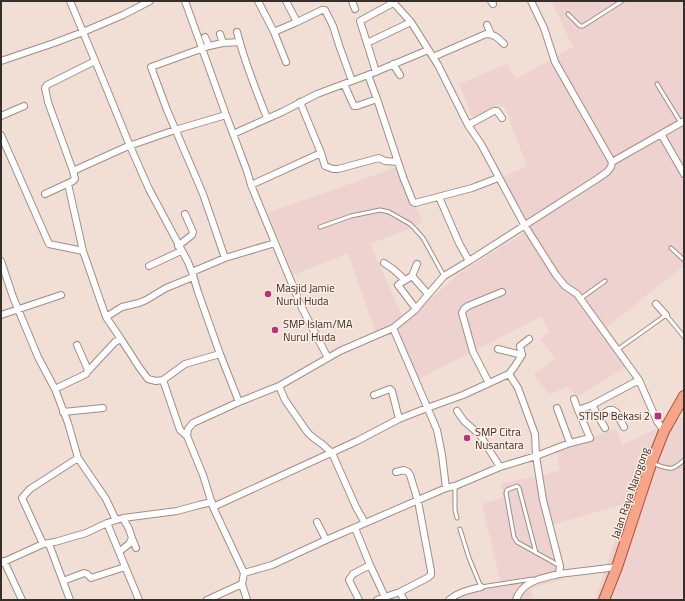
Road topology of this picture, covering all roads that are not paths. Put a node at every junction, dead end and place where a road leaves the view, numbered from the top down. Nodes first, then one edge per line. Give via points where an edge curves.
1 (70, 1) edge
2 (150, 1) edge
3 (185, 1) edge
4 (258, 1) edge
5 (286, 1) edge
6 (352, 1) edge
7 (532, 1) edge
8 (622, 1) edge
9 (392, 2) edge
10 (355, 9) dead end
11 (568, 14) dead end
12 (297, 22) junction
13 (411, 22) junction
14 (487, 25) dead end
15 (83, 32) junction
16 (237, 32) dead end
17 (274, 32) junction
18 (220, 34) dead end
19 (491, 34) junction
20 (205, 37) dead end
21 (240, 42) junction
22 (224, 43) junction
23 (367, 43) junction
24 (504, 44) dead end
25 (209, 46) junction
26 (202, 48) junction
27 (428, 50) junction
28 (433, 57) junction
29 (1, 61) edge
30 (95, 62) junction
31 (286, 62) dead end
32 (393, 64) junction
33 (376, 72) junction
34 (368, 75) junction
35 (400, 75) dead end
36 (352, 81) junction
37 (344, 84) junction
38 (656, 84) dead end
39 (377, 99) junction
40 (300, 102) junction
41 (24, 106) dead end
42 (226, 115) junction
43 (1, 116) edge
44 (267, 118) junction
45 (502, 118) dead end
46 (682, 122) edge
47 (468, 125) junction
48 (175, 130) junction
49 (234, 134) junction
50 (661, 134) junction
51 (1, 135) edge
52 (130, 146) junction
53 (321, 153) junction
54 (398, 162) junction
55 (612, 162) junction
56 (73, 172) junction
57 (684, 174) edge
58 (498, 178) junction
59 (68, 184) junction
60 (251, 186) junction
61 (45, 194) dead end
62 (439, 197) junction
63 (185, 214) dead end
64 (525, 226) junction
65 (320, 227) dead end
66 (275, 242) junction
67 (180, 248) junction
68 (671, 248) dead end
69 (83, 251) junction
70 (225, 258) junction
71 (684, 260) edge
72 (469, 261) junction
73 (1, 262) edge
74 (384, 263) dead end
75 (417, 264) dead end
76 (149, 266) dead end
77 (193, 274) junction
78 (412, 276) junction
79 (444, 276) junction
80 (405, 280) junction
81 (605, 281) dead end
82 (502, 292) dead end
83 (428, 294) junction
84 (61, 296) dead end
85 (580, 299) junction
86 (656, 304) dead end
87 (18, 309) junction
88 (416, 309) junction
89 (1, 315) edge
90 (666, 315) junction
91 (106, 317) junction
92 (393, 328) junction
93 (684, 337) edge
94 (121, 339) junction
95 (530, 339) dead end
96 (77, 344) dead end
97 (498, 349) dead end
98 (617, 350) junction
99 (220, 354) junction
100 (522, 355) junction
101 (328, 358) junction
102 (88, 371) junction
103 (509, 374) junction
104 (163, 380) junction
105 (639, 380) junction
106 (489, 383) junction
107 (279, 386) junction
108 (55, 389) junction
109 (374, 395) dead end
110 (684, 396) edge
111 (574, 399) dead end
112 (239, 402) junction
113 (592, 405) junction
114 (103, 408) dead end
115 (427, 408) junction
116 (557, 408) dead end
117 (578, 410) junction
118 (457, 411) dead end
119 (64, 412) junction
120 (598, 417) junction
121 (399, 419) junction
122 (624, 427) dead end
123 (605, 428) dead end
124 (664, 431) junction
125 (187, 436) junction
126 (570, 443) junction
127 (332, 453) junction
128 (536, 456) junction
129 (78, 458) junction
130 (684, 460) edge
131 (651, 464) junction
132 (500, 467) junction
133 (396, 472) dead end
134 (455, 486) junction
135 (446, 488) junction
136 (418, 501) junction
137 (213, 504) junction
138 (123, 518) junction
139 (457, 518) dead end
140 (116, 520) junction
141 (318, 522) dead end
142 (107, 523) junction
143 (365, 523) junction
144 (355, 528) junction
145 (460, 529) dead end
146 (132, 538) junction
147 (326, 540) junction
148 (46, 544) junction
149 (136, 548) dead end
150 (120, 551) junction
151 (536, 553) junction
152 (2, 562) edge
153 (370, 565) junction
154 (560, 566) junction
155 (125, 567) junction
156 (617, 567) junction
157 (244, 573) junction
158 (559, 574) junction
159 (538, 578) junction
160 (63, 581) junction
161 (242, 584) junction
162 (481, 587) junction
163 (400, 592) junction
164 (385, 597) junction
165 (22, 600) edge
166 (70, 600) edge
167 (139, 600) edge
168 (206, 600) edge
169 (247, 600) edge
170 (359, 600) edge
171 (376, 600) edge
172 (404, 600) edge
173 (449, 600) edge
174 (516, 600) edge
175 (604, 600) edge

1 - 15 street
2 - 15 street
3 - 26 street
4 - 17 street
5 - 12 street
6 - 10 street
7 - 55 street via 555,62
8 - 11 lane via 583,26
9 - 13 street
9 - 23 street via 360,20
12 - 17 street
12 - 36 street via 326,10
13 - 23 street
13 - 27 street
14 - 19 street
15 - 29 street
15 - 30 street
16 - 21 street
17 - 31 street
18 - 22 street
19 - 24 street
19 - 28 street
20 - 25 street
21 - 22 street
21 - 44 street
22 - 25 street
23 - 33 street
25 - 26 street
26 - 42 street
26 - 48 street via 151,67
27 - 28 street
27 - 32 street
28 - 47 street
30 - 52 street
30 - 56 street via 45,88
32 - 33 street
32 - 35 street
33 - 34 street
34 - 36 street
34 - 39 street
36 - 37 street
37 - 39 street via 354,106
37 - 40 street
38 - 46 lane
39 - 54 street
40 - 44 street
40 - 53 street
41 - 43 street
42 - 48 street
42 - 49 street
44 - 49 street
45 - 47 street via 494,111
46 - 50 street
47 - 58 street
48 - 52 street
48 - 70 street
49 - 60 street
50 - 55 street
50 - 57 street
51 - 69 street via 49,244
52 - 56 street
52 - 67 street
53 - 54 street via 325,166 333,169 378,158
53 - 60 street
54 - 62 street via 413,202
55 - 64 street via 607,172
56 - 59 street via 75,179
58 - 62 street
58 - 64 street
59 - 61 street
59 - 69 street
60 - 66 street
62 - 72 street
63 - 67 street via 193,232
64 - 72 street
64 - 85 street via 560,281
65 - 79 lane via 351,216 380,210 389,212 410,224 419,233
66 - 70 street
66 - 101 street via 302,308
67 - 76 street
67 - 77 street
68 - 71 lane
69 - 91 street
70 - 77 street
72 - 79 street
73 - 87 street
74 - 80 street
75 - 78 street
77 - 91 street via 146,300 122,307
77 - 99 street
78 - 80 street
78 - 83 street
79 - 83 street
80 - 88 street via 398,286
81 - 85 lane
82 - 106 street via 468,306 462,313 472,352
83 - 88 street
84 - 87 street
85 - 98 street
86 - 90 street
87 - 89 street
87 - 108 street
88 - 92 street
90 - 93 lane
90 - 98 lane
91 - 94 street
92 - 101 street
92 - 115 street
94 - 102 street via 115,342
94 - 104 street via 148,379
95 - 100 street via 520,346
96 - 102 street
97 - 100 street
98 - 105 street
99 - 104 street via 185,364
99 - 112 street
100 - 103 street
101 - 107 street
102 - 108 street
103 - 106 street
103 - 128 street via 518,388 535,434
104 - 125 street via 180,430
105 - 113 street
105 - 124 street
106 - 115 street
107 - 112 street
107 - 127 street via 285,400 308,433
108 - 119 street
109 - 121 street via 390,389
110 - 124 main road, Jalan Raya Narogong
111 - 117 street
112 - 125 street via 191,425
113 - 117 street
113 - 120 street
114 - 119 street
115 - 121 street
115 - 135 street via 437,430
116 - 126 street
117 - 126 street via 590,438
118 - 132 street via 480,435
119 - 129 street
120 - 122 street via 613,410
120 - 123 street
121 - 127 street
124 - 131 main road, Jalan Raya Narogong
125 - 137 street
126 - 128 street
127 - 137 street
127 - 143 street
128 - 132 street
128 - 154 street via 543,500
129 - 140 street
129 - 148 street via 30,489 22,498
130 - 131 lane via 671,469
131 - 156 main road, Jalan Raya Narogong
132 - 134 street
133 - 136 street via 408,472
134 - 135 street
134 - 139 lane
135 - 136 street
136 - 143 street
136 - 163 street via 431,571 427,578
137 - 138 street via 199,505 177,512
137 - 157 street
138 - 140 street
138 - 146 street
140 - 142 street
141 - 147 street
142 - 148 street via 86,533
142 - 150 street
143 - 144 street
144 - 147 street
144 - 153 street
145 - 162 lane
146 - 149 street
146 - 150 street
147 - 157 street via 272,565
148 - 152 street
148 - 160 street
150 - 155 street
151 - 151 lane via 517,542 514,537 506,493 515,486 519,488
151 - 154 lane
152 - 165 street
153 - 164 street
153 - 170 street via 353,574 349,580
154 - 158 street
155 - 160 street via 91,578 84,572
155 - 167 street
156 - 158 street
156 - 175 main road, Jalan Raya Narogong
157 - 161 street
158 - 159 street
159 - 162 lane
159 - 174 street via 522,588
160 - 166 street
161 - 168 street
161 - 169 street
162 - 173 street via 454,595
163 - 164 street
163 - 172 street
164 - 171 street

